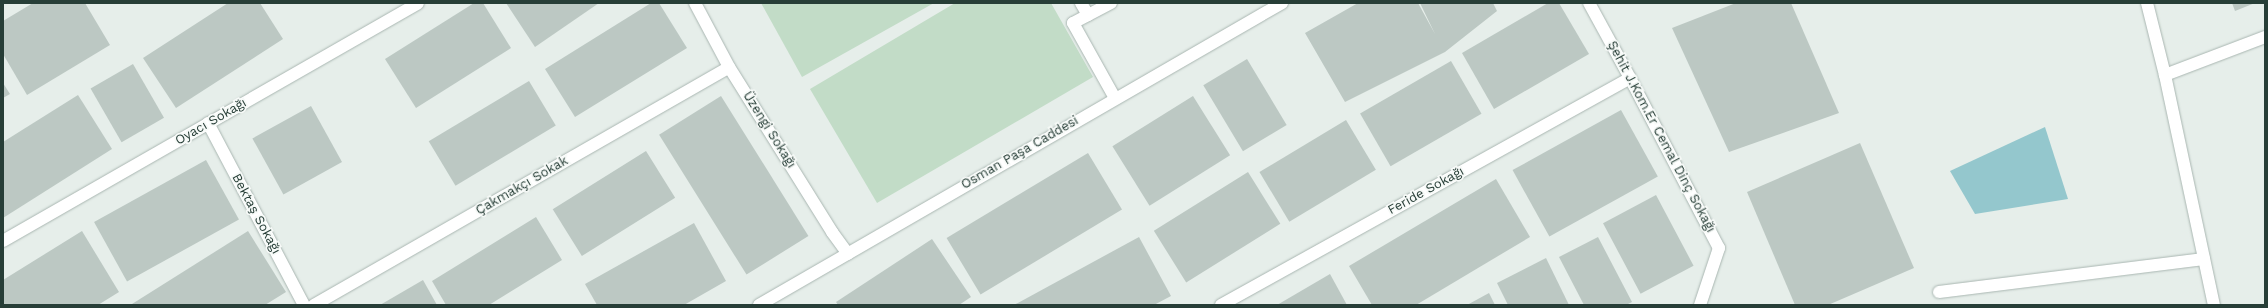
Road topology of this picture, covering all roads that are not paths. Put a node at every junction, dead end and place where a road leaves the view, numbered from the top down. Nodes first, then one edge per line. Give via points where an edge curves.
1 (418, 3) edge
2 (695, 3) edge
3 (1081, 3) edge
4 (1111, 3) edge
5 (1282, 3) edge
6 (1589, 3) edge
7 (2148, 3) edge
8 (1088, 15) junction
9 (2265, 37) edge
10 (729, 67) junction
11 (2165, 75) junction
12 (1630, 78) junction
13 (1115, 98) junction
14 (208, 124) junction
15 (3, 241) edge
16 (848, 254) junction
17 (2204, 259) junction
18 (1939, 292) dead end
19 (304, 305) edge
20 (314, 305) edge
21 (759, 305) edge
22 (1221, 305) edge
23 (1700, 305) edge
24 (2214, 305) edge

1 - 14 street, Oyacı Sokağı
2 - 10 street, Üzengi Sokağı
3 - 8 street
4 - 8 street
5 - 13 street, Osman Paşa Caddesi
6 - 12 street, Şehit J.Kom.Er Cemal Dinç Sokağı
7 - 11 street
8 - 13 street via 1073,24
9 - 11 street
10 - 16 street, Üzengi Sokağı
10 - 20 street, Çakmakçı Sokak
11 - 17 street
12 - 22 street, Feride Sokağı
12 - 23 street, Şehit J.Kom.Er Cemal Dinç Sokağı via 1719,248
13 - 16 street, Osman Paşa Caddesi
14 - 15 street, Oyacı Sokağı
14 - 19 street, Bektaş Sokağı
16 - 21 street, Osman Paşa Caddesi
17 - 18 street
17 - 24 street

